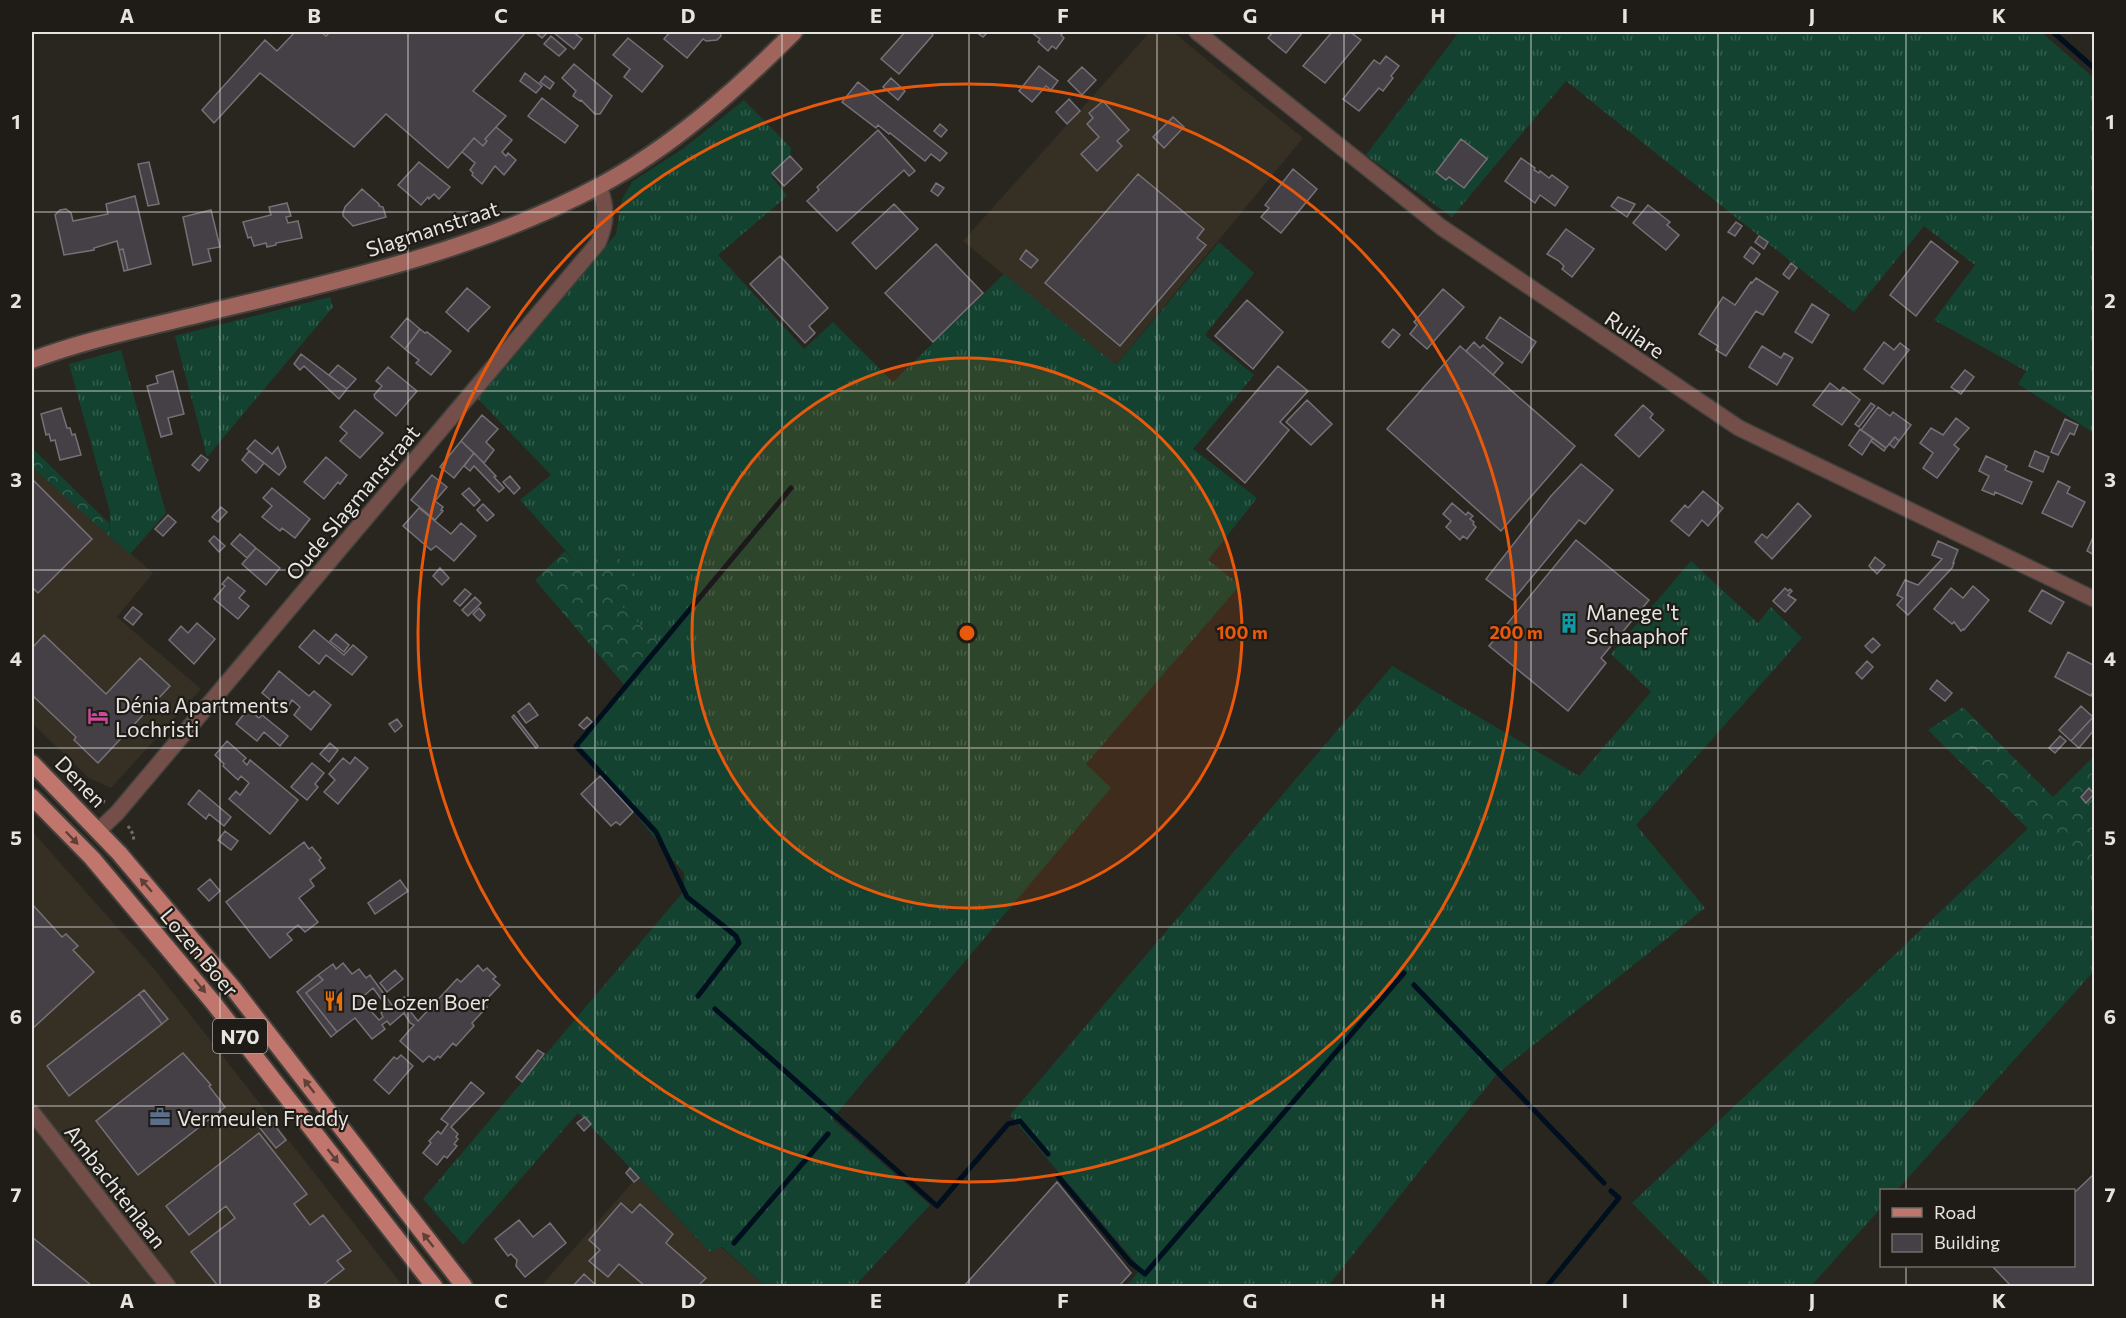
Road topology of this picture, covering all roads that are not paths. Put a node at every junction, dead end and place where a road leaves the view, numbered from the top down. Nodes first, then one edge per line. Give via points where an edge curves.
1 (794, 32) edge
2 (1197, 32) edge
3 (599, 186) junction
4 (32, 360) edge
5 (2094, 599) edge
6 (32, 763) edge
7 (32, 797) edge
8 (98, 831) junction
9 (32, 1112) edge
10 (168, 1287) edge
11 (434, 1287) edge
12 (464, 1287) edge

1 - 3 main road, Slagmanstraat via 740,84 677,135
2 - 5 street, Ruilare via 1441,227 1738,428
3 - 4 main road, Slagmanstraat via 494,233 416,259 86,342
3 - 8 street, Oude Slagmanstraat via 606,218 598,243
6 - 8 main road, Denen / N70
7 -> 11 main road, Lozen Boer / N70 via 93,858 212,1001
12 -> 8 main road, Lozen Boer / N70 via 233,988
9 - 10 street, Ambachtenlaan

